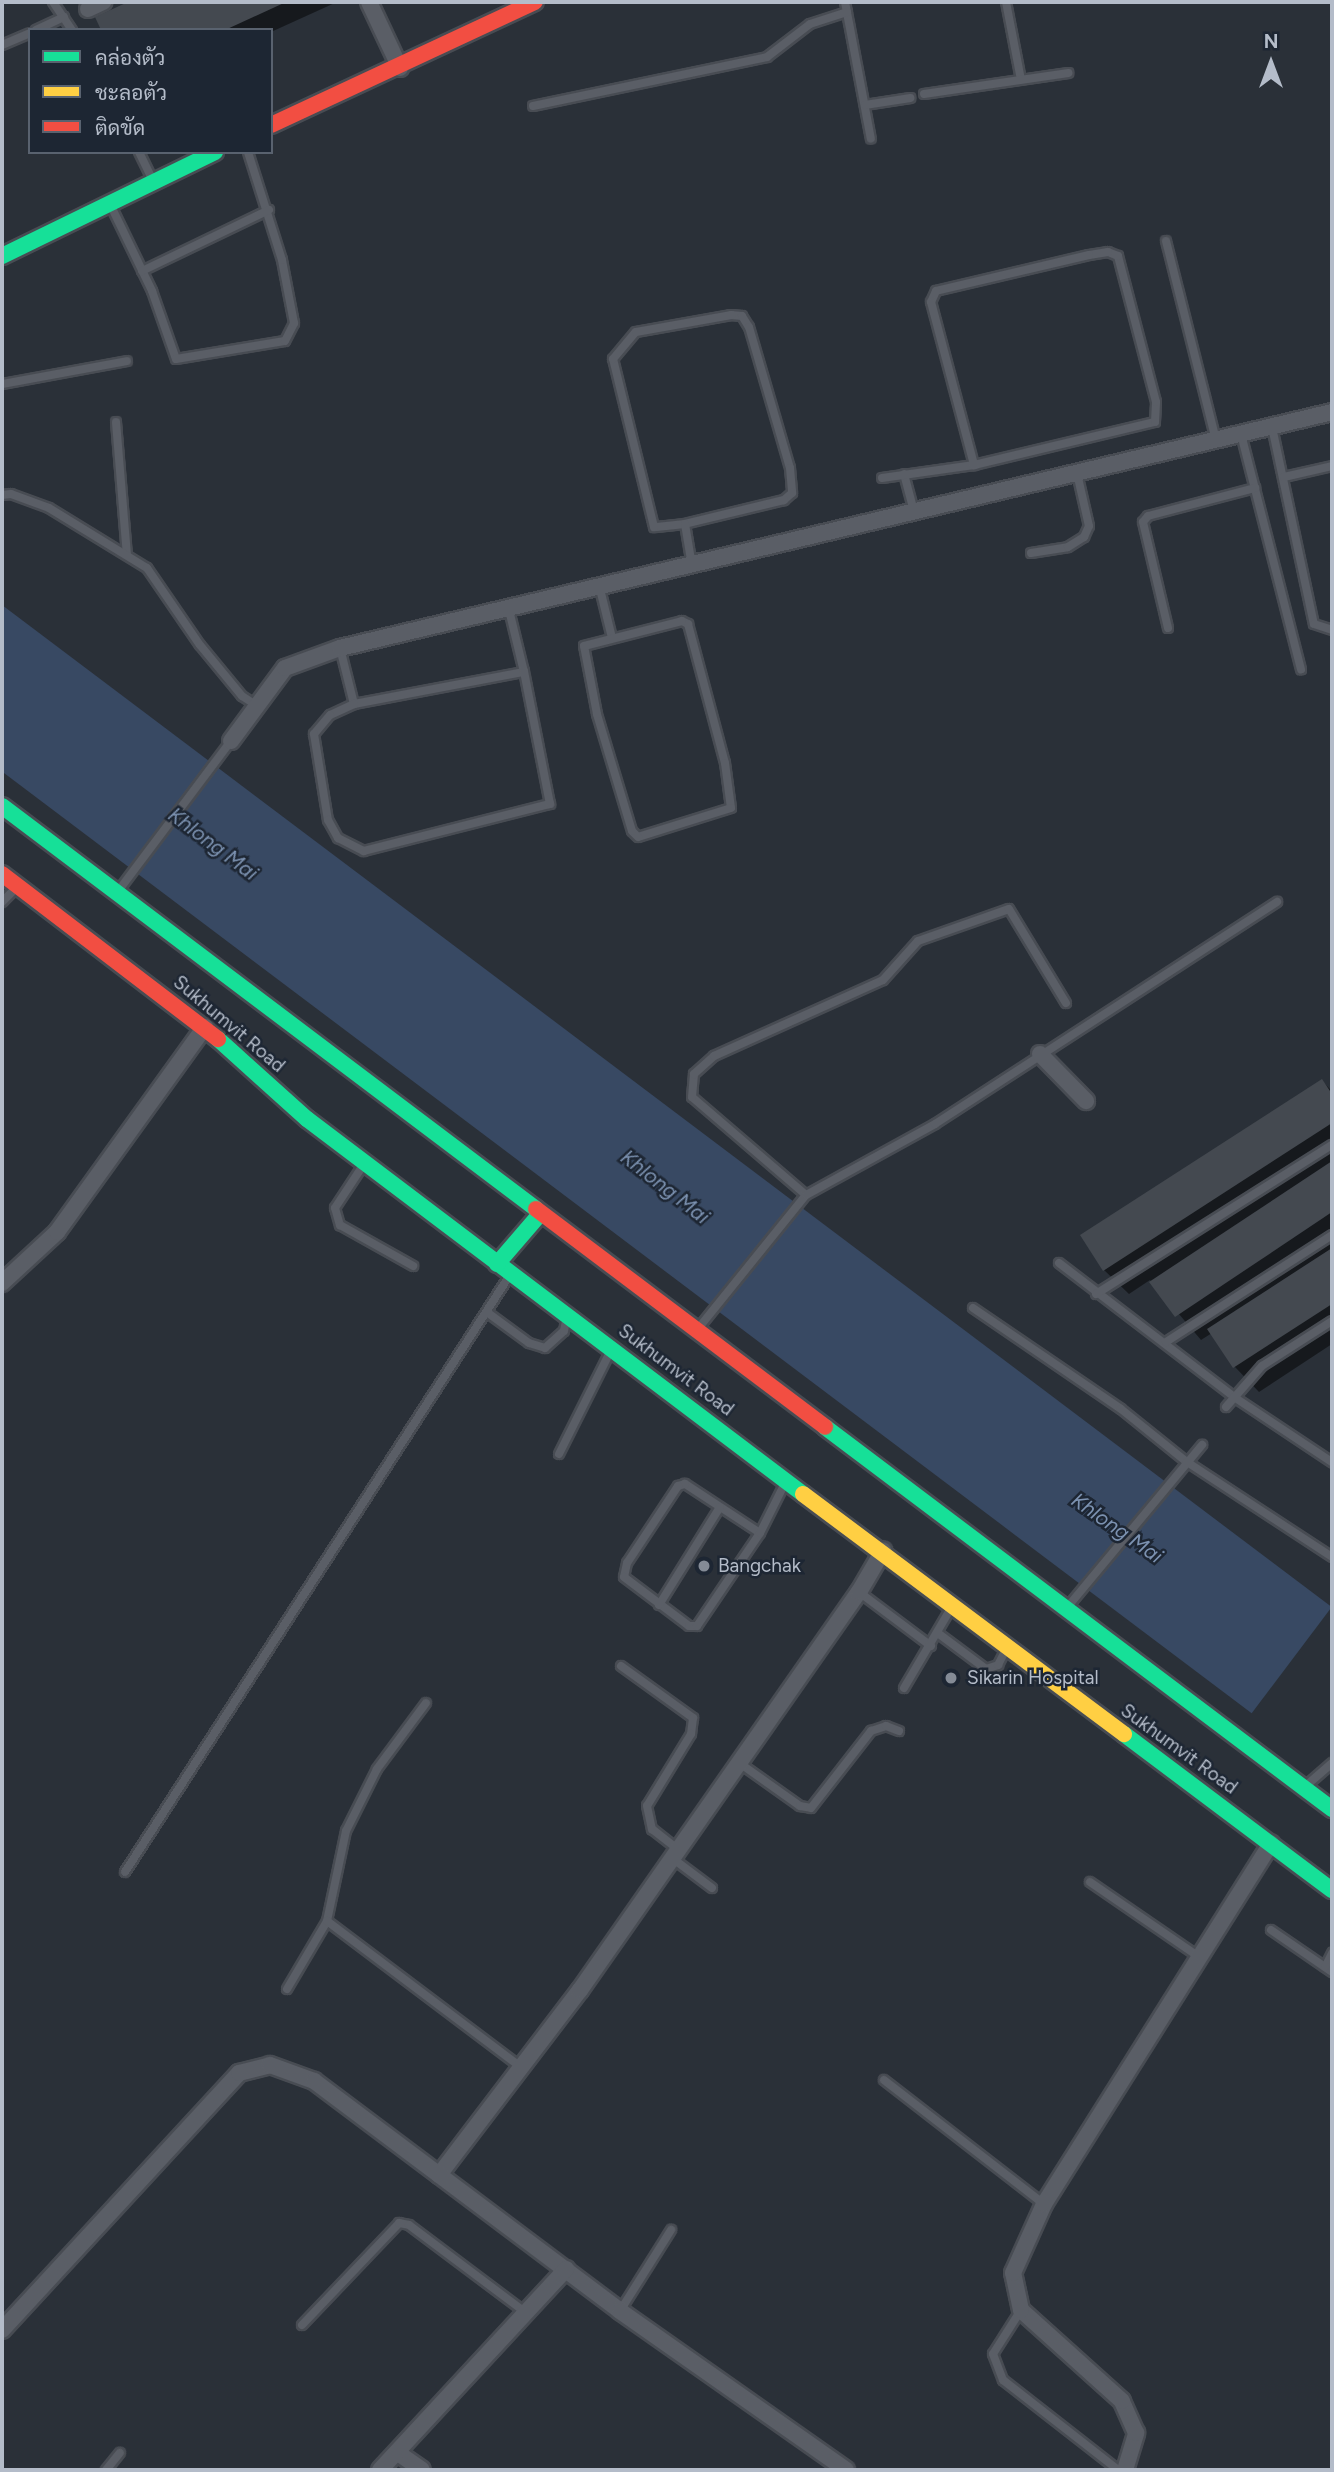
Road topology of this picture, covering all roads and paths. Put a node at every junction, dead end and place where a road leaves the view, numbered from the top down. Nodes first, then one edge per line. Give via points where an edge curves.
1 (53, 2) edge
2 (369, 2) edge
3 (535, 2) edge
4 (845, 2) edge
5 (1006, 2) edge
6 (847, 12) junction
7 (64, 17) junction
8 (40, 28) edge
9 (71, 28) edge
10 (28, 34) edge
11 (2, 45) edge
12 (400, 68) junction
13 (1068, 73) dead end
14 (1021, 80) junction
15 (924, 94) dead end
16 (910, 98) dead end
17 (533, 106) dead end
18 (865, 106) junction
19 (273, 124) edge
20 (871, 139) dead end
21 (140, 154) edge
22 (211, 154) edge
23 (248, 154) edge
24 (154, 183) junction
25 (110, 204) junction
26 (269, 210) junction
27 (1167, 241) dead end
28 (2, 256) edge
29 (142, 271) junction
30 (127, 361) dead end
31 (2, 384) edge
32 (1332, 412) edge
33 (116, 422) dead end
34 (1272, 427) junction
35 (1241, 434) junction
36 (1216, 440) junction
37 (974, 465) junction
38 (1332, 466) edge
39 (1077, 472) junction
40 (904, 474) junction
41 (1284, 477) junction
42 (882, 478) dead end
43 (1255, 488) junction
44 (2, 495) edge
45 (914, 512) junction
46 (685, 524) junction
47 (1031, 553) dead end
48 (127, 555) junction
49 (692, 566) junction
50 (600, 589) junction
51 (509, 610) junction
52 (1168, 628) dead end
53 (1332, 630) edge
54 (612, 638) junction
55 (340, 648) junction
56 (1301, 669) dead end
57 (524, 672) junction
58 (354, 704) junction
59 (256, 705) junction
60 (231, 741) joint
61 (2, 806) edge
62 (2, 874) edge
63 (18, 886) junction
64 (116, 893) junction
65 (2, 902) edge
66 (1277, 902) dead end
67 (1066, 1003) dead end
68 (205, 1027) junction
69 (1040, 1054) junction
70 (1086, 1101) dead end
71 (1332, 1145) edge
72 (366, 1162) junction
73 (805, 1198) junction
74 (540, 1214) junction
75 (1332, 1235) edge
76 (1059, 1263) dead end
77 (497, 1264) junction
78 (413, 1266) dead end
79 (510, 1275) junction
80 (2, 1283) edge
81 (1096, 1294) junction
82 (973, 1308) dead end
83 (488, 1313) junction
84 (568, 1315) junction
85 (1332, 1321) edge
86 (697, 1330) junction
87 (1166, 1342) junction
88 (612, 1348) junction
89 (1234, 1397) junction
90 (1226, 1407) dead end
91 (1202, 1445) dead end
92 (559, 1454) dead end
93 (1187, 1462) junction
94 (1332, 1462) edge
95 (787, 1480) junction
96 (720, 1507) junction
97 (760, 1533) junction
98 (883, 1551) junction
99 (1332, 1558) edge
100 (859, 1592) junction
101 (659, 1605) junction
102 (952, 1605) junction
103 (1066, 1609) junction
104 (939, 1634) junction
105 (1006, 1644) junction
106 (931, 1646) junction
107 (621, 1666) dead end
108 (904, 1688) dead end
109 (426, 1703) dead end
110 (899, 1731) dead end
111 (738, 1762) junction
112 (1332, 1763) edge
113 (1305, 1787) junction
114 (1332, 1808) edge
115 (1271, 1843) junction
116 (675, 1854) junction
117 (125, 1872) dead end
118 (1090, 1882) dead end
119 (712, 1888) dead end
120 (1332, 1890) edge
121 (327, 1921) junction
122 (1271, 1930) dead end
123 (1332, 1954) edge
124 (1199, 1957) junction
125 (1328, 1969) edge
126 (287, 1989) dead end
127 (521, 2067) junction
128 (884, 2080) dead end
129 (439, 2175) junction
130 (1044, 2204) junction
131 (671, 2230) dead end
132 (566, 2269) junction
133 (1021, 2310) junction
134 (620, 2311) junction
135 (527, 2314) junction
136 (302, 2325) dead end
137 (2, 2330) edge
138 (120, 2453) dead end
139 (398, 2453) junction
140 (106, 2470) edge
141 (380, 2470) edge
142 (422, 2470) edge
143 (846, 2470) edge
144 (1118, 2470) edge
145 (1125, 2470) edge

1 - 7 lane
2 - 12 street
3 - 12 main road
4 - 6 lane
5 - 14 lane
6 - 17 lane via 798,31 767,57
6 - 18 lane
7 - 8 lane
7 - 9 lane
10 - 11 lane
12 - 19 main road
13 - 14 lane
14 - 15 lane
16 - 18 lane
18 - 20 lane
21 - 24 lane
22 - 24 main road
23 - 26 lane
24 - 25 main road
25 - 28 main road
25 - 29 lane
26 - 29 lane
26 - 29 lane via 294,323 285,341 180,361 166,341
27 - 36 lane
30 - 31 lane
32 - 34 street
33 - 48 lane
34 - 35 street
34 - 41 lane
35 - 36 street
35 - 43 lane
36 - 39 street
37 - 37 lane via 1155,422 1156,402 1118,256 1108,252 1089,255 936,291 931,302
37 - 40 lane
38 - 41 lane
39 - 45 street
39 - 47 lane via 1089,526 1084,537 1068,547
40 - 42 lane
40 - 45 lane
41 - 53 lane via 1314,624
43 - 52 lane via 1148,516 1143,522
43 - 56 lane
44 - 48 lane via 49,508
45 - 49 street
46 - 46 lane via 784,500 792,493 783,443 743,316 636,332 613,359 650,524
46 - 49 lane
48 - 59 lane via 147,568 200,645 242,696
49 - 50 street
50 - 51 street
50 - 54 lane
51 - 55 street
51 - 57 lane
54 - 54 lane via 682,621 688,624 725,763 731,808 638,837 632,831 583,651 584,646
55 - 58 lane
55 - 59 street via 285,668
57 - 58 lane
57 - 58 lane via 550,804 364,851 338,838 328,820 314,734 330,715
59 - 60 street
60 - 64 lane
61 - 64 main road, Sukhumvit Road
62 - 63 main road, Sukhumvit Road
63 - 65 lane
63 - 68 main road, Sukhumvit Road
64 - 74 main road, Sukhumvit Road
66 - 69 lane
67 - 73 lane via 1009,909 918,941 883,980 714,1056 692,1079 692,1097
68 - 72 main road, Sukhumvit Road via 307,1119
68 - 80 street via 57,1232
69 - 70 street
69 - 73 lane via 936,1124
71 - 81 lane
72 - 77 main road, Sukhumvit Road
72 - 78 lane via 335,1208 340,1225
73 - 86 lane
74 - 77 main road
74 - 86 main road, Sukhumvit Road
75 - 87 lane
76 - 81 lane
77 - 79 main road, Sukhumvit Road
79 - 83 lane
79 - 84 main road, Sukhumvit Road
81 - 87 lane
82 - 93 lane via 1121,1409
83 - 84 lane via 529,1343 545,1348 564,1331
83 - 117 lane via 462,1345
84 - 88 main road, Sukhumvit Road
85 - 89 lane via 1262,1366
86 - 103 main road, Sukhumvit Road
87 - 89 lane
88 - 92 lane
88 - 95 main road, Sukhumvit Road
89 - 90 lane
89 - 94 lane
91 - 93 lane
93 - 99 lane
93 - 103 lane
95 - 97 lane
95 - 98 main road, Sukhumvit Road
96 - 97 lane
96 - 101 lane
96 - 101 lane via 685,1484 668,1497 625,1569 631,1585
97 - 101 lane via 697,1626
98 - 100 street
98 - 102 main road, Sukhumvit Road
100 - 106 lane
100 - 111 street
102 - 104 lane
102 - 105 main road, Sukhumvit Road
103 - 113 main road, Sukhumvit Road
104 - 105 lane via 986,1669 998,1665
104 - 106 lane
105 - 115 main road, Sukhumvit Road
106 - 108 lane
107 - 116 lane via 693,1718 691,1734 647,1806 652,1829
109 - 121 lane via 377,1769 346,1831
110 - 111 lane via 886,1726 871,1731 811,1808 800,1806
111 - 116 street
112 - 113 lane
113 - 114 main road, Sukhumvit Road
115 - 120 main road, Sukhumvit Road
115 - 124 street
116 - 119 lane
116 - 127 street
118 - 124 lane
121 - 126 lane
121 - 127 lane
122 - 125 lane
123 - 125 lane
124 - 130 street
127 - 129 street
128 - 130 lane
129 - 132 street
129 - 137 street via 314,2081 270,2065 247,2068
130 - 133 street via 1013,2273
131 - 134 lane
132 - 134 street
132 - 135 street
133 - 144 lane via 993,2354 1003,2380
133 - 145 street via 1122,2401 1136,2433
134 - 143 street
135 - 136 lane via 409,2225 399,2223
135 - 139 street
138 - 140 lane
139 - 141 street
139 - 142 street

